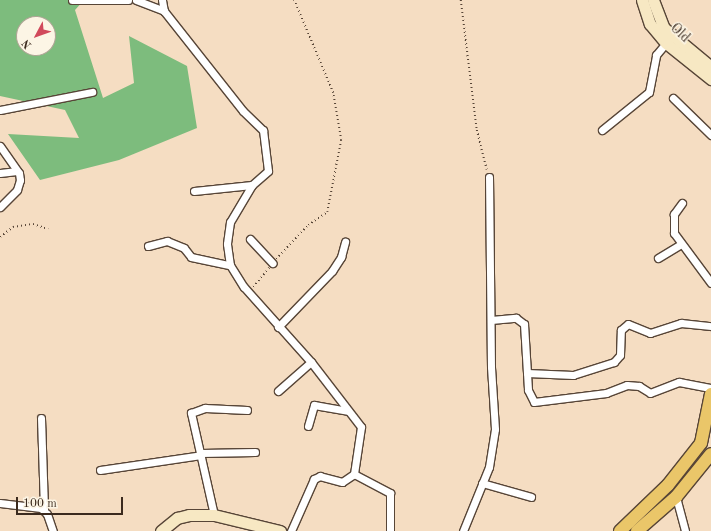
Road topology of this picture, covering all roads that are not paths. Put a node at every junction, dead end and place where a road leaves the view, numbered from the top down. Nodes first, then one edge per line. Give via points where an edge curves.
1 (72, 0) edge
2 (128, 0) edge
3 (136, 0) edge
4 (162, 0) edge
5 (642, 0) edge
6 (653, 0) edge
7 (164, 11) junction
8 (666, 43) junction
9 (711, 67) edge
10 (711, 79) edge
11 (92, 92) dead end
12 (673, 98) dead end
13 (0, 110) edge
14 (602, 130) dead end
15 (711, 135) edge
16 (0, 146) edge
17 (17, 171) junction
18 (0, 173) edge
19 (489, 177) road end
20 (252, 185) junction
21 (194, 191) dead end
22 (682, 203) dead end
23 (0, 207) edge
24 (250, 239) dead end
25 (345, 242) dead end
26 (680, 244) junction
27 (148, 246) dead end
28 (658, 258) dead end
29 (272, 264) road end
30 (230, 265) junction
31 (711, 283) edge
32 (491, 320) junction
33 (711, 326) edge
34 (278, 327) junction
35 (311, 362) junction
36 (527, 373) junction
37 (711, 388) edge
38 (278, 391) dead end
39 (711, 394) edge
40 (247, 410) dead end
41 (348, 411) junction
42 (41, 418) dead end
43 (308, 426) dead end
44 (255, 452) dead end
45 (201, 454) junction
46 (711, 454) edge
47 (100, 470) dead end
48 (354, 474) junction
49 (482, 483) junction
50 (531, 497) dead end
51 (676, 497) junction
52 (0, 503) edge
53 (44, 510) junction
54 (214, 515) junction
55 (53, 531) edge
56 (161, 531) edge
57 (280, 531) edge
58 (291, 531) edge
59 (390, 531) edge
60 (463, 531) edge
61 (620, 531) edge
62 (637, 531) edge
63 (685, 531) edge

1 - 2 street
3 - 7 street
4 - 7 street
5 - 8 main road, Old via 650,24
6 - 9 main road, Old via 664,28
7 - 20 street via 243,111 263,130 268,171
8 - 10 main road, Old
8 - 14 street via 657,53 649,92
11 - 13 street
12 - 15 street
16 - 17 street
17 - 18 street
17 - 23 street via 19,185
19 - 32 street
20 - 21 street
20 - 30 street via 230,224 227,244
22 - 26 street via 673,218 674,233
24 - 29 street
25 - 34 street via 341,257 332,271
26 - 28 street
26 - 31 street
27 - 30 street via 167,241 184,248 191,257
30 - 34 street via 248,293
32 - 36 street via 516,318 524,324
32 - 49 street via 494,429 489,467
33 - 36 street via 681,322 650,332 629,324 622,329 620,355 614,362 573,375
34 - 35 street
35 - 38 street
35 - 41 street
36 - 37 street via 531,398 537,402 606,393 627,385 639,386 650,393 679,382
39 - 61 main road via 701,443 668,485
40 - 45 street via 205,408 192,412
41 - 43 street via 314,405
41 - 48 street via 360,424 362,431
42 - 53 street
44 - 45 street
45 - 47 street
45 - 54 street
46 - 51 main road
48 - 58 street via 342,482 320,476 314,479
48 - 59 street via 390,493
49 - 50 street
49 - 60 street
51 - 62 main road
51 - 63 street
52 - 53 street
53 - 55 street
54 - 56 main road via 181,516
54 - 57 main road

